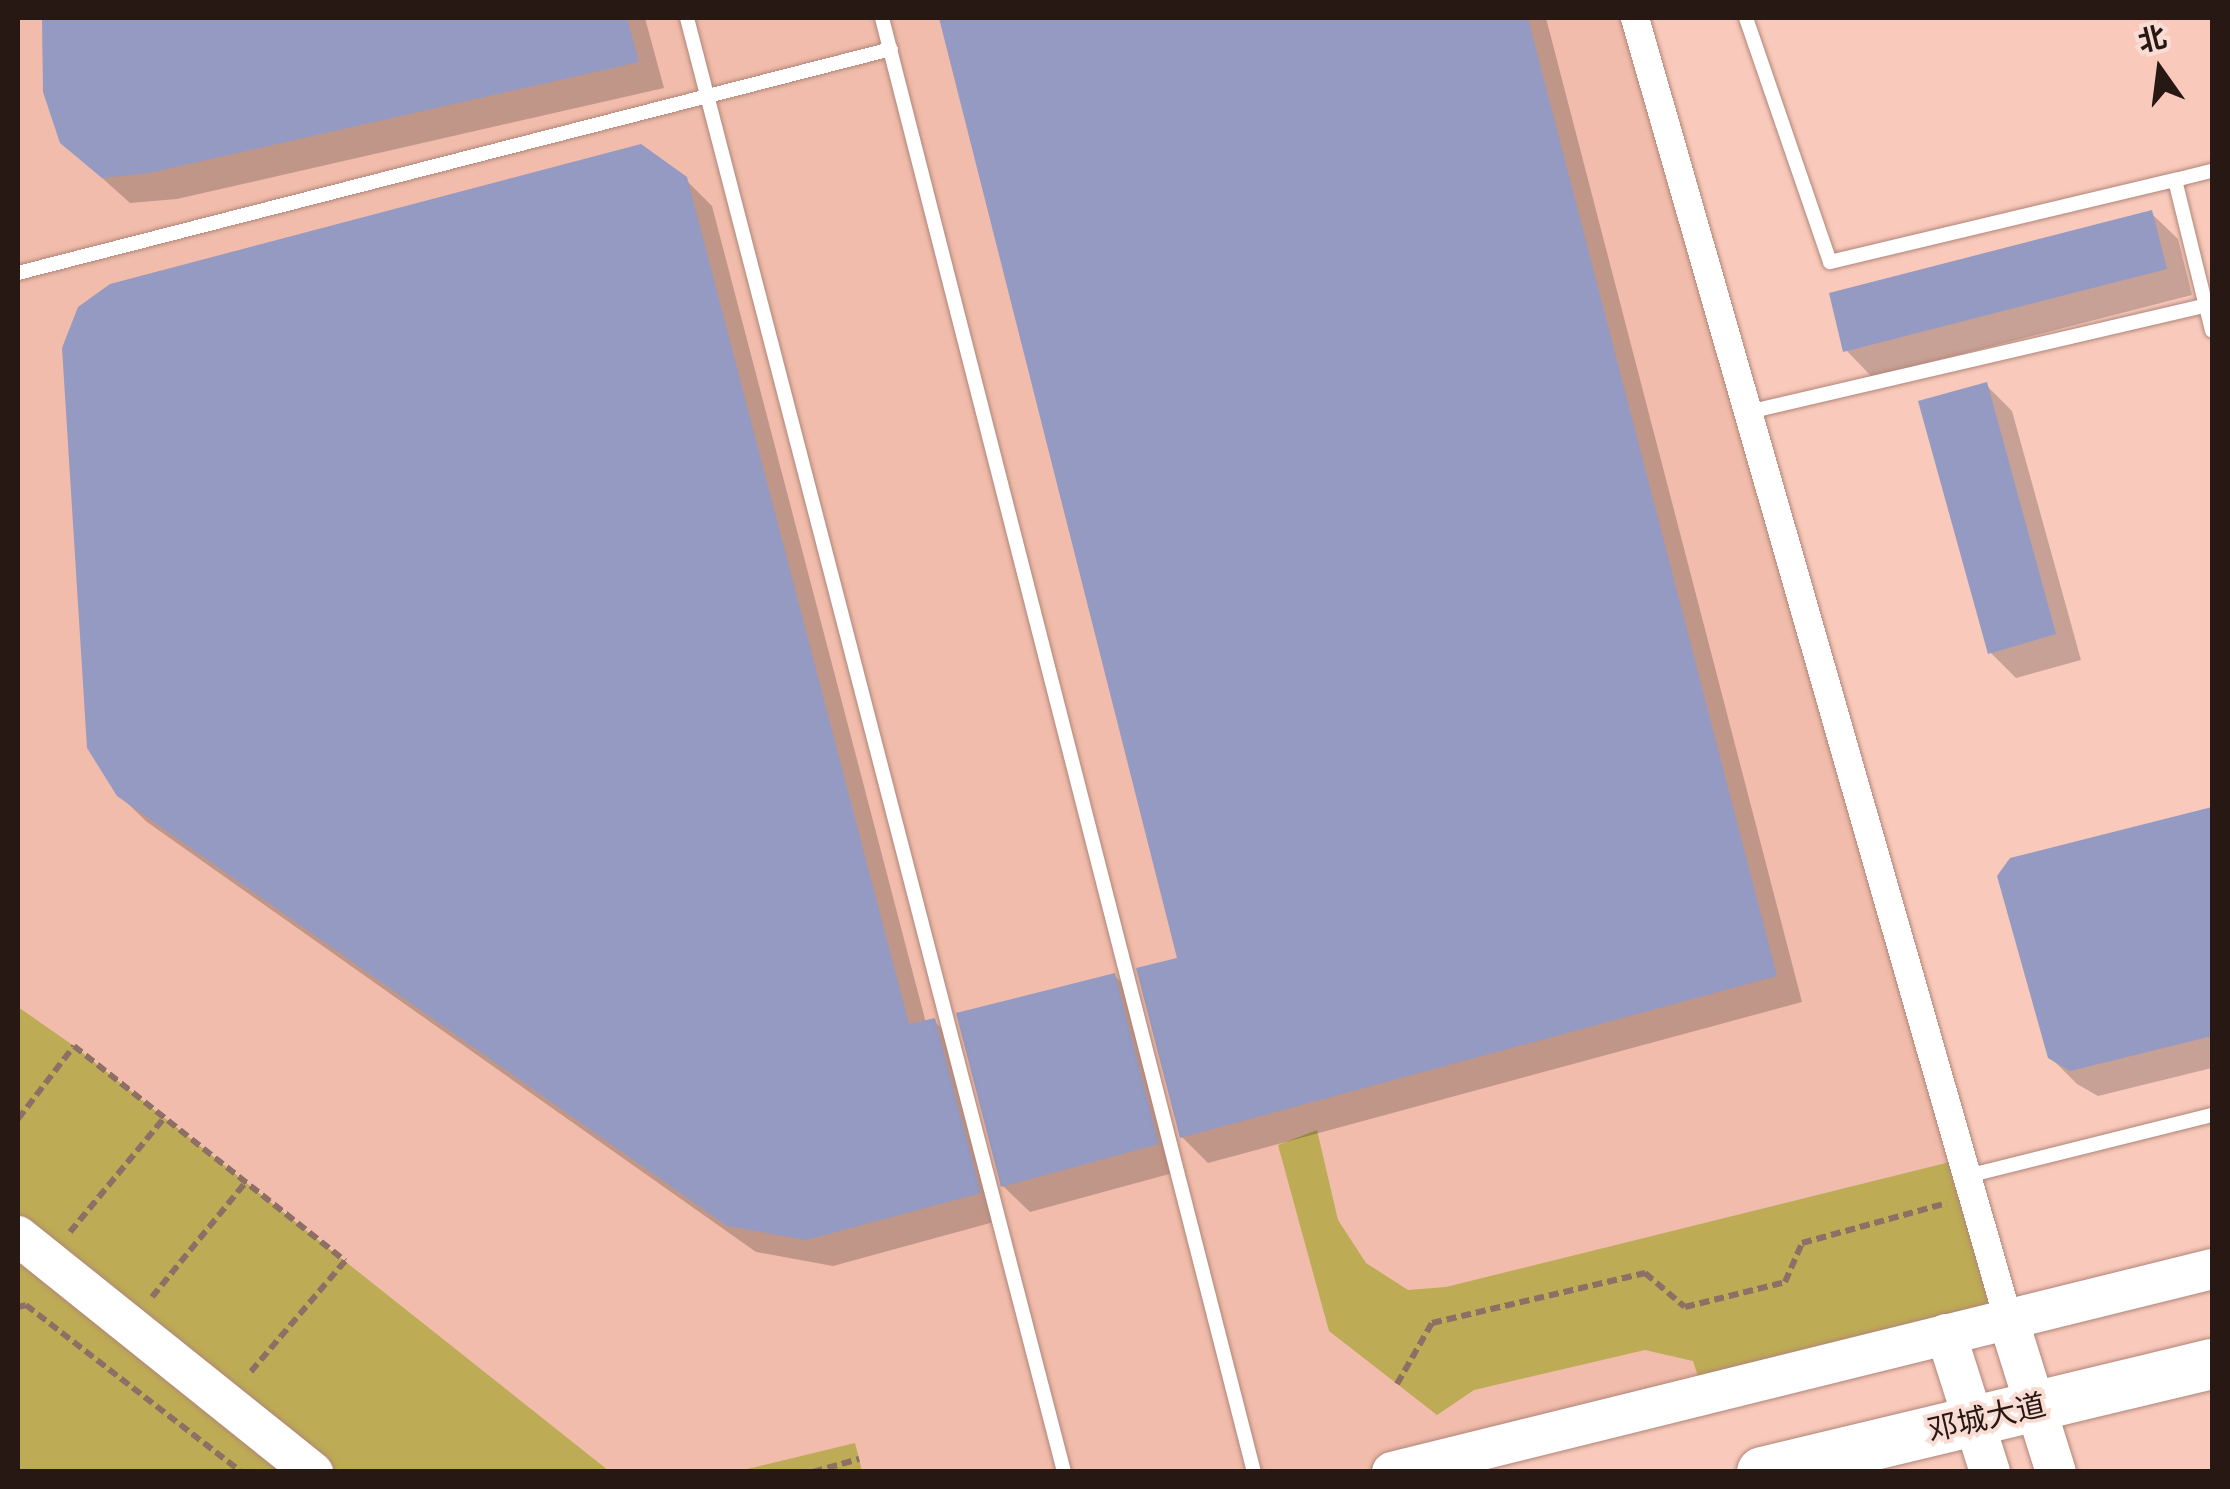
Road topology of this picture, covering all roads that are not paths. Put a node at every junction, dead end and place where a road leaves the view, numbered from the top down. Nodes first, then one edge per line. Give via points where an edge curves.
1 (687, 18) edge
2 (882, 18) edge
3 (1634, 18) edge
4 (1746, 18) edge
5 (891, 49) junction
6 (707, 96) junction
7 (2212, 171) edge
8 (2176, 180) junction
9 (18, 273) edge
10 (2206, 306) junction
11 (2212, 331) edge
12 (1748, 412) junction
13 (2212, 1115) edge
14 (1970, 1186) junction
15 (32, 1248) edge
16 (2212, 1269) edge
17 (2008, 1320) junction
18 (1946, 1334) junction
19 (2212, 1364) edge
20 (2033, 1408) junction
21 (1974, 1422) junction
22 (313, 1472) edge
23 (1064, 1472) edge
24 (1254, 1472) edge
25 (1392, 1472) edge
26 (1762, 1472) edge
27 (1990, 1472) edge
28 (2056, 1472) edge

1 - 6 lane
2 - 5 lane
3 - 12 street
4 - 8 lane via 1830,262
5 - 6 lane
5 - 24 lane
6 - 9 lane
6 - 23 lane
7 - 8 lane
8 - 10 lane
10 - 11 lane
10 - 12 lane
12 - 14 street
13 - 14 lane
14 - 17 street
15 - 22 street
16 - 17 street
17 - 18 street
17 - 20 street
18 - 21 street
18 - 25 street
19 - 20 highway, 邓城大道
20 - 21 highway, 邓城大道
20 - 28 street
21 - 26 highway, 邓城大道
21 - 27 street

